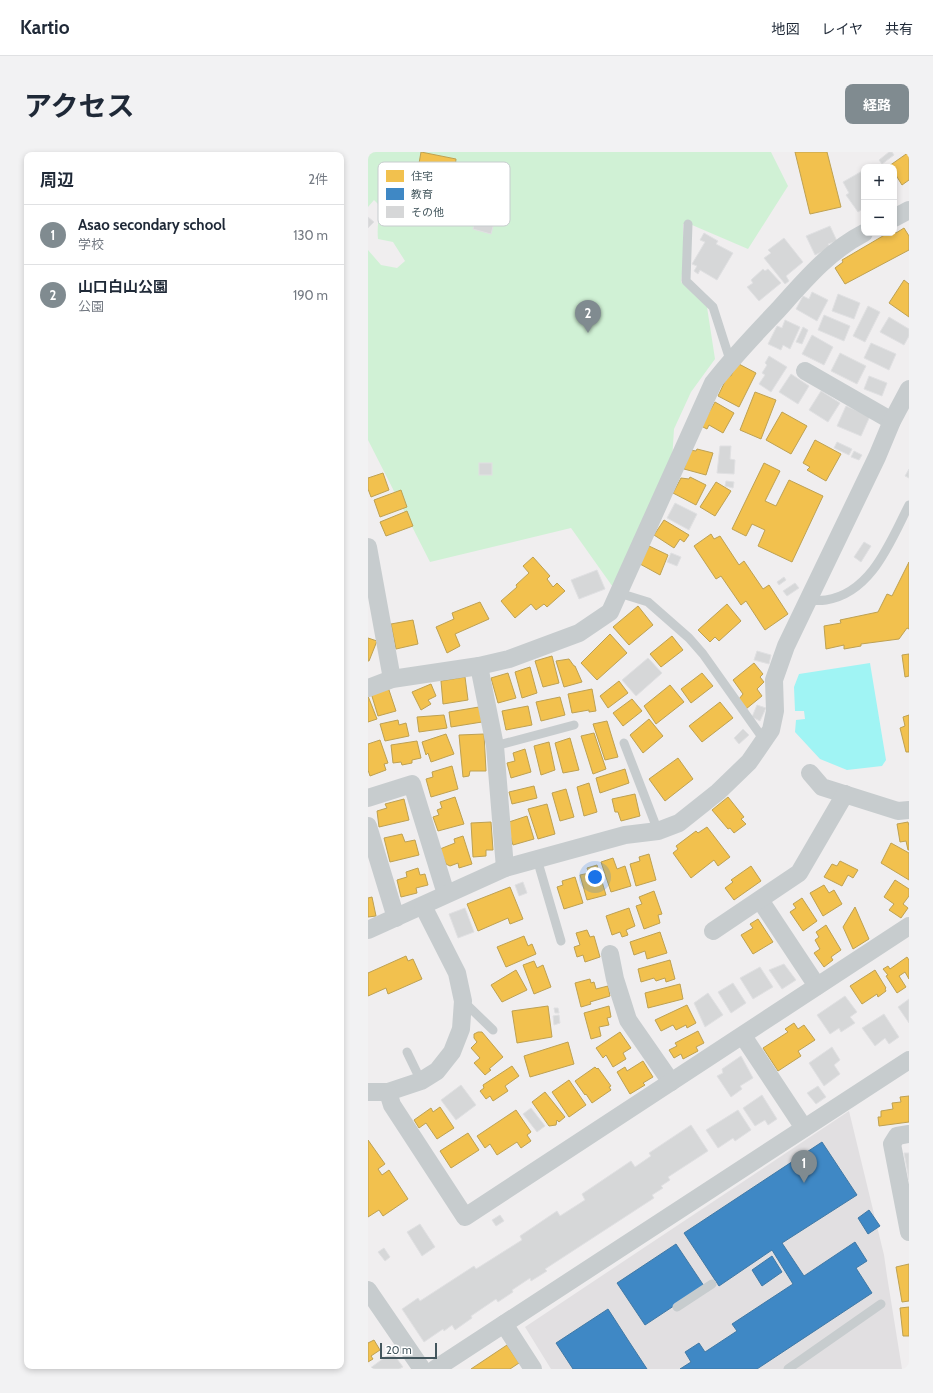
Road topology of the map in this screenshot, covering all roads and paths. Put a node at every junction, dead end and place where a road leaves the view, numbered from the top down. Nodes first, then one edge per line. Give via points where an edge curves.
1 (909, 210) edge
2 (897, 216) edge
3 (688, 224) dead end
4 (861, 234) edge
5 (730, 360) junction
6 (805, 371) dead end
7 (909, 389) edge
8 (892, 421) junction
9 (909, 505) edge
10 (368, 547) edge
11 (619, 593) junction
12 (808, 601) junction
13 (479, 666) junction
14 (392, 678) junction
15 (368, 688) edge
16 (574, 725) dead end
17 (764, 740) junction
18 (624, 743) dead end
19 (495, 746) junction
20 (810, 773) dead end
21 (845, 794) junction
22 (368, 798) edge
23 (909, 810) edge
24 (368, 826) edge
25 (658, 831) junction
26 (537, 859) junction
27 (505, 868) junction
28 (446, 894) junction
29 (760, 900) junction
30 (423, 906) junction
31 (396, 918) junction
32 (909, 926) edge
33 (368, 930) edge
34 (713, 931) dead end
35 (561, 941) dead end
36 (610, 954) dead end
37 (817, 986) junction
38 (462, 1002) junction
39 (492, 1030) dead end
40 (743, 1036) junction
41 (407, 1052) dead end
42 (909, 1060) edge
43 (421, 1081) junction
44 (671, 1082) junction
45 (368, 1092) edge
46 (388, 1092) junction
47 (804, 1128) junction
48 (909, 1134) edge
49 (909, 1232) edge
50 (712, 1284) dead end
51 (368, 1290) edge
52 (881, 1304) dead end
53 (677, 1307) dead end
54 (504, 1324) junction
55 (422, 1369) edge
56 (435, 1369) edge
57 (533, 1369) edge
58 (788, 1369) edge

1 - 2 street
3 - 5 lane via 686,281 713,307
4 - 5 street via 850,240 817,267
5 - 11 street via 713,384
6 - 8 street
7 - 8 street
8 - 12 street
9 - 12 lane via 880,561 860,584 826,600
10 - 14 street
11 - 13 street via 610,612 579,634 509,659
11 - 17 lane via 648,602 688,638 703,654
12 - 17 street via 786,646 774,680 771,730
13 - 14 street
13 - 19 street
14 - 15 street
16 - 19 lane
17 - 25 street via 749,762 718,792 679,823
18 - 25 lane
19 - 27 street
20 - 21 street via 822,787
21 - 23 street via 898,811
21 - 29 street via 799,873
22 - 28 street via 412,784
24 - 31 street
25 - 26 street via 625,835
26 - 27 street
26 - 35 lane
27 - 28 street
28 - 30 street
29 - 34 street
29 - 37 street
30 - 31 street
30 - 38 street via 457,973
31 - 33 street
32 - 37 street
36 - 44 street via 628,1020
37 - 40 street
38 - 39 lane
38 - 43 street via 461,1029 452,1052 437,1071
40 - 44 street
40 - 47 street
41 - 43 lane
42 - 47 street
43 - 46 street
44 - 46 street via 465,1217 392,1106
45 - 46 street
47 - 54 street
48 - 49 street via 897,1136 892,1144
50 - 53 lane
51 - 55 street
52 - 58 lane
54 - 56 street
54 - 57 street

